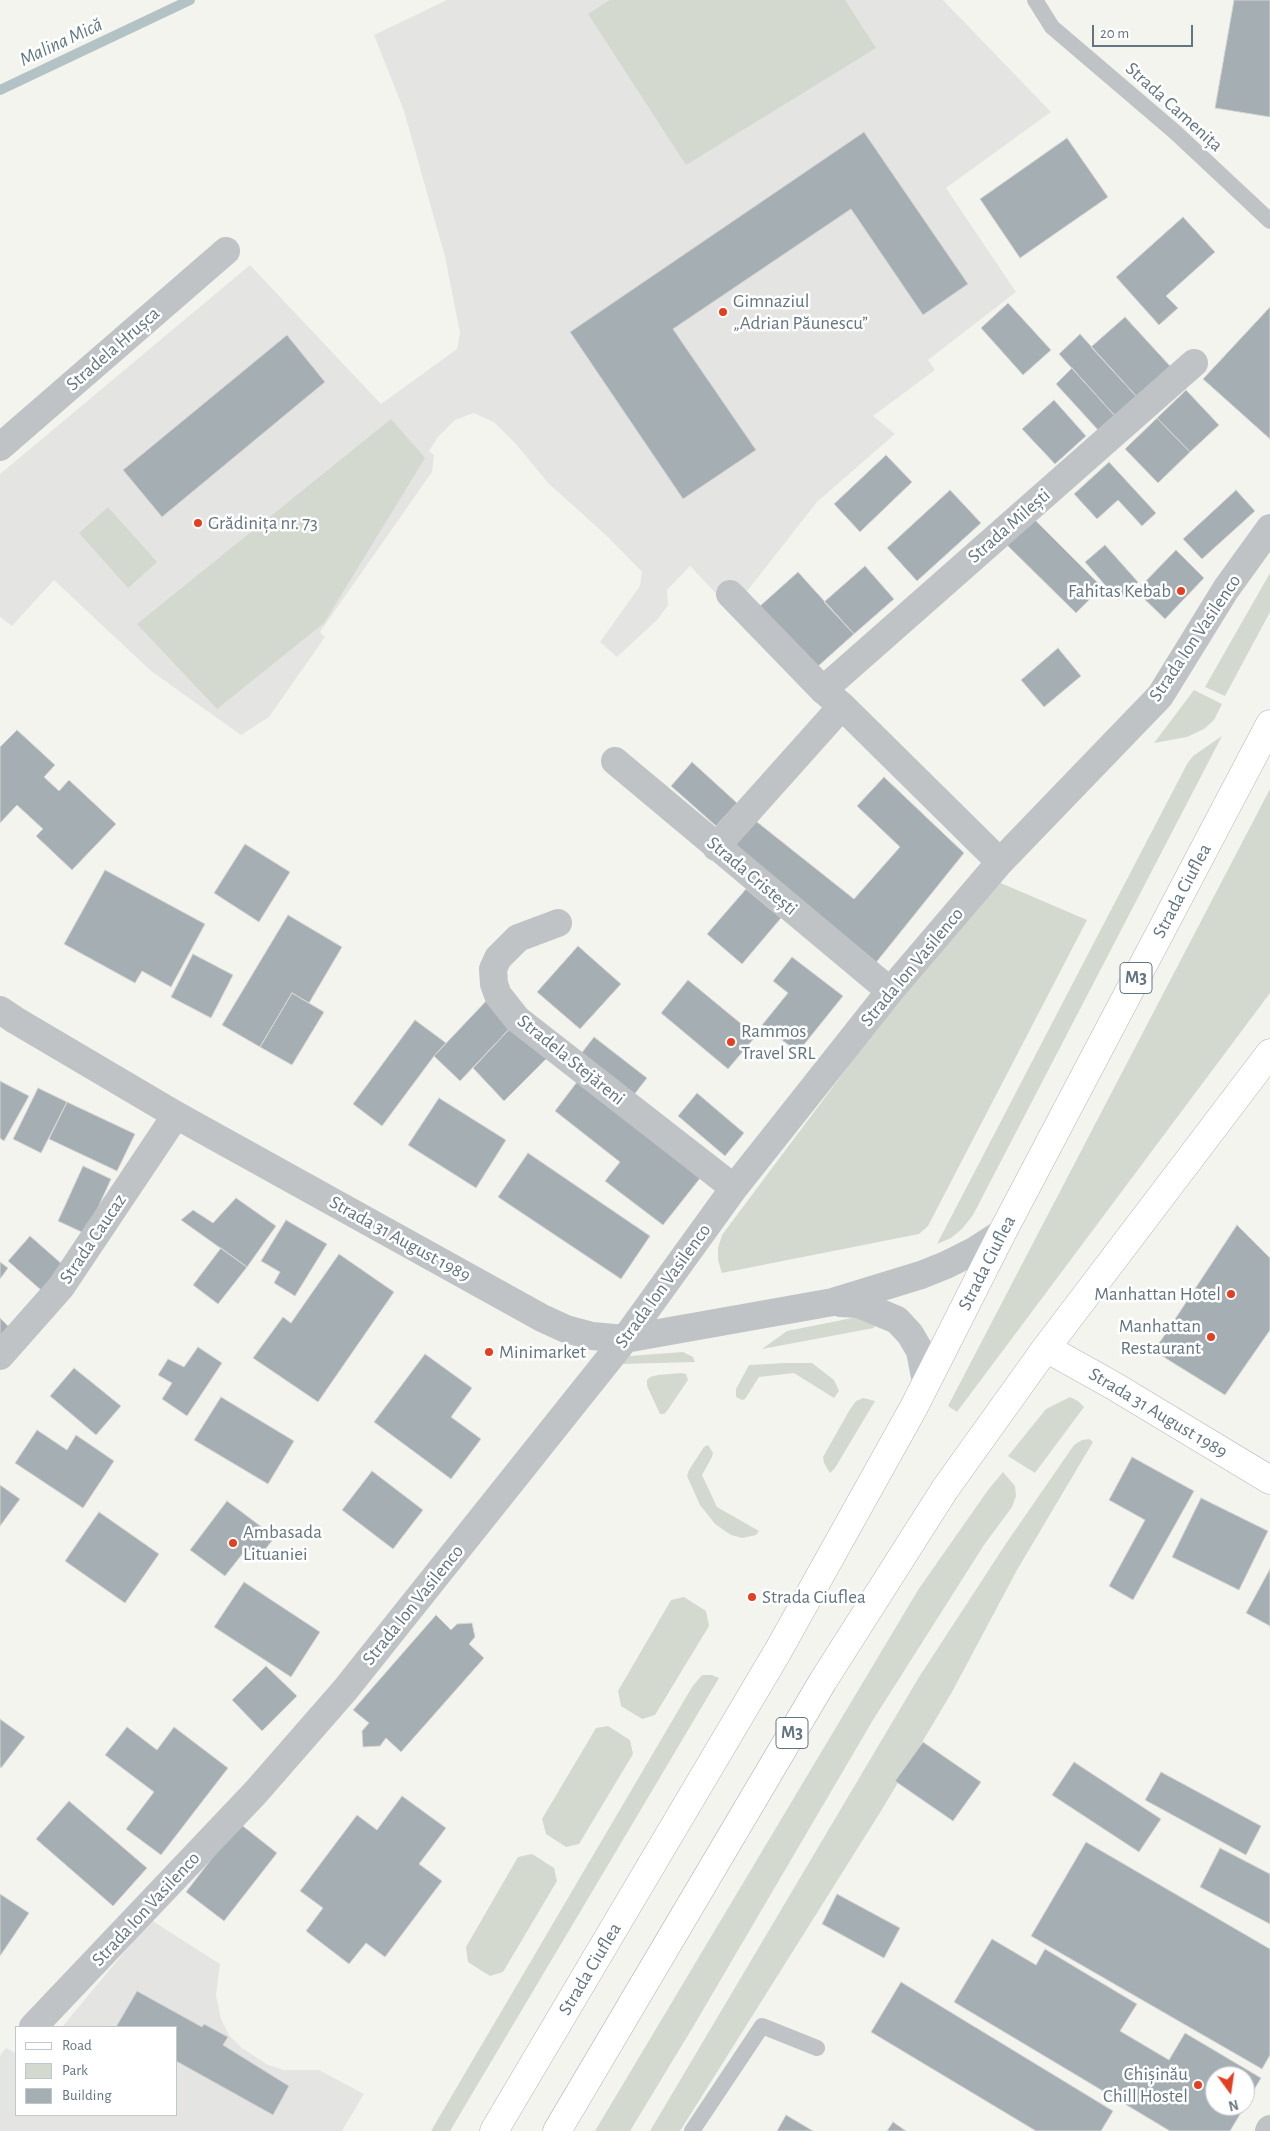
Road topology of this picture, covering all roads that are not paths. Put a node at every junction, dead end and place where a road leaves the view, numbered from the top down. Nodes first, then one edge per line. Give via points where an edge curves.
1 (1035, 0) edge
2 (1270, 221) edge
3 (226, 251) dead end
4 (1194, 363) dead end
5 (0, 447) edge
6 (1270, 528) edge
7 (730, 594) dead end
8 (833, 698) junction
9 (1270, 724) edge
10 (615, 761) dead end
11 (716, 847) junction
12 (1000, 862) junction
13 (558, 923) dead end
14 (890, 991) junction
15 (0, 1010) edge
16 (1270, 1053) edge
17 (176, 1115) junction
18 (734, 1188) junction
19 (1002, 1233) junction
20 (833, 1302) junction
21 (625, 1339) junction
22 (1046, 1348) junction
23 (0, 1356) edge
24 (926, 1382) junction
25 (1270, 1480) edge
26 (34, 2026) edge
27 (817, 2048) dead end
28 (494, 2131) edge
29 (557, 2131) edge
30 (692, 2131) edge

1 - 2 lane, Strada Camenița via 1052,27 1175,132
3 - 5 street, Stradela Hrușca
4 - 8 street, Strada Milești
6 - 12 street, Strada Ion Vasilenco via 1226,589 1160,696
7 - 8 street
8 - 11 street, Strada Milești
8 - 12 street
9 - 19 main road, Strada Ciuflea / M3
10 - 11 street, Strada Cristești
11 - 14 street, Strada Cristești
12 - 14 street, Strada Ion Vasilenco
13 - 18 street, Stradela Stejăreni via 518,938 498,958 493,969 498,996 517,1019
14 - 18 street, Strada Ion Vasilenco
15 - 17 street, Strada 31 August 1989
16 - 22 main road, M3
17 - 21 street, Strada 31 August 1989 via 542,1318 592,1336
17 - 23 street, Strada Caucaz via 61,1287
18 - 21 street, Strada Ion Vasilenco
19 - 20 street, Strada 31 August 1989 via 974,1251 929,1272
19 - 24 main road, Strada Ciuflea / M3
20 - 21 street, Strada 31 August 1989
20 - 24 street, Strada 31 August 1989 via 859,1304 897,1320 920,1352
21 - 26 street, Strada Ion Vasilenco via 345,1690 256,1792
22 - 25 main road, Strada 31 August 1989
22 - 29 main road, M3 via 897,1561
24 - 28 main road, Strada Ciuflea / M3 via 778,1652
27 - 30 lane via 762,2026

